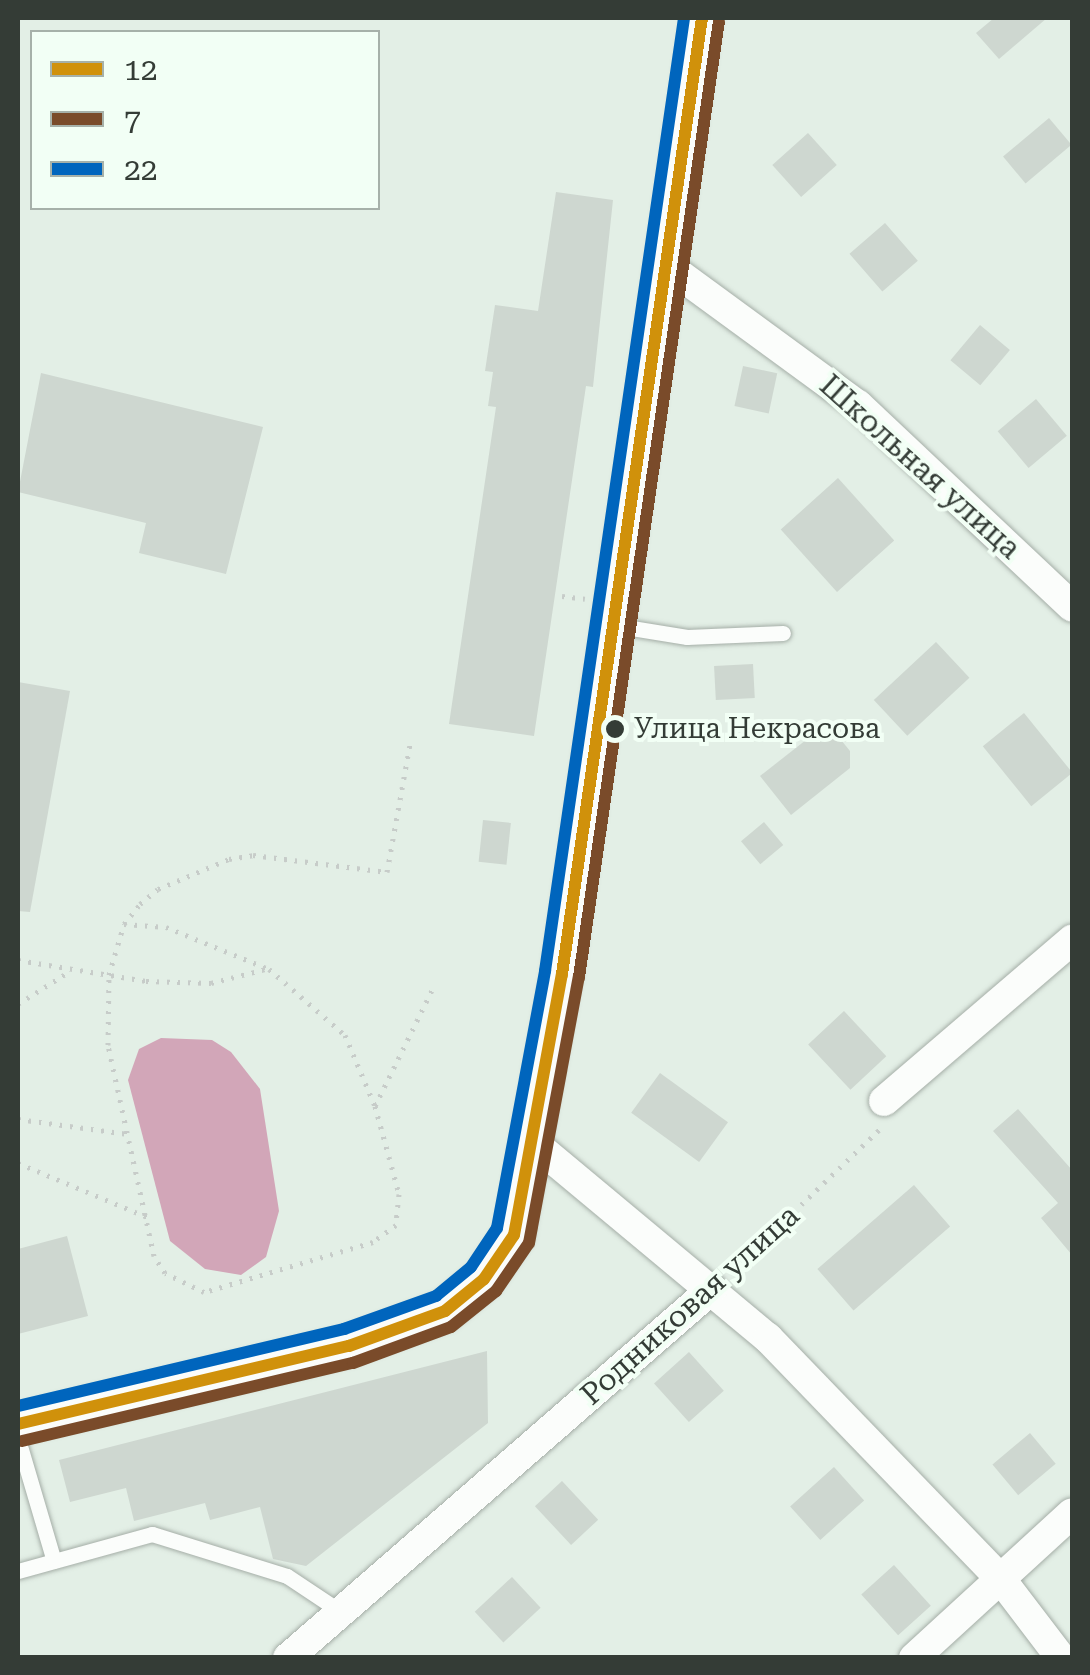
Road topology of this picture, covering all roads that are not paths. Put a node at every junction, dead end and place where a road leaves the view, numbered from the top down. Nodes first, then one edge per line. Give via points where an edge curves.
1 (702, 18) edge
2 (665, 264) junction
3 (1072, 608) edge
4 (613, 624) junction
5 (783, 633) dead end
6 (1072, 940) edge
7 (884, 1101) road end
8 (530, 1140) junction
9 (712, 1289) junction
10 (18, 1424) edge
11 (18, 1439) edge
12 (1072, 1512) edge
13 (54, 1560) junction
14 (18, 1570) edge
15 (1000, 1578) junction
16 (340, 1612) junction
17 (288, 1658) edge
18 (914, 1658) edge
19 (1061, 1658) edge

1 - 2 street
2 - 3 street, Школьная улица via 858,405
2 - 4 street
4 - 5 lane via 686,637
4 - 8 street via 562,974
6 - 7 street
8 - 9 street
8 - 10 street via 514,1234 484,1280 445,1311 348,1346
9 - 15 street
9 - 16 street, Родниковая улица
11 - 13 lane
12 - 15 street
13 - 14 lane
13 - 16 lane via 152,1534 287,1576
15 - 18 street
15 - 19 street
16 - 17 street, Родниковая улица

